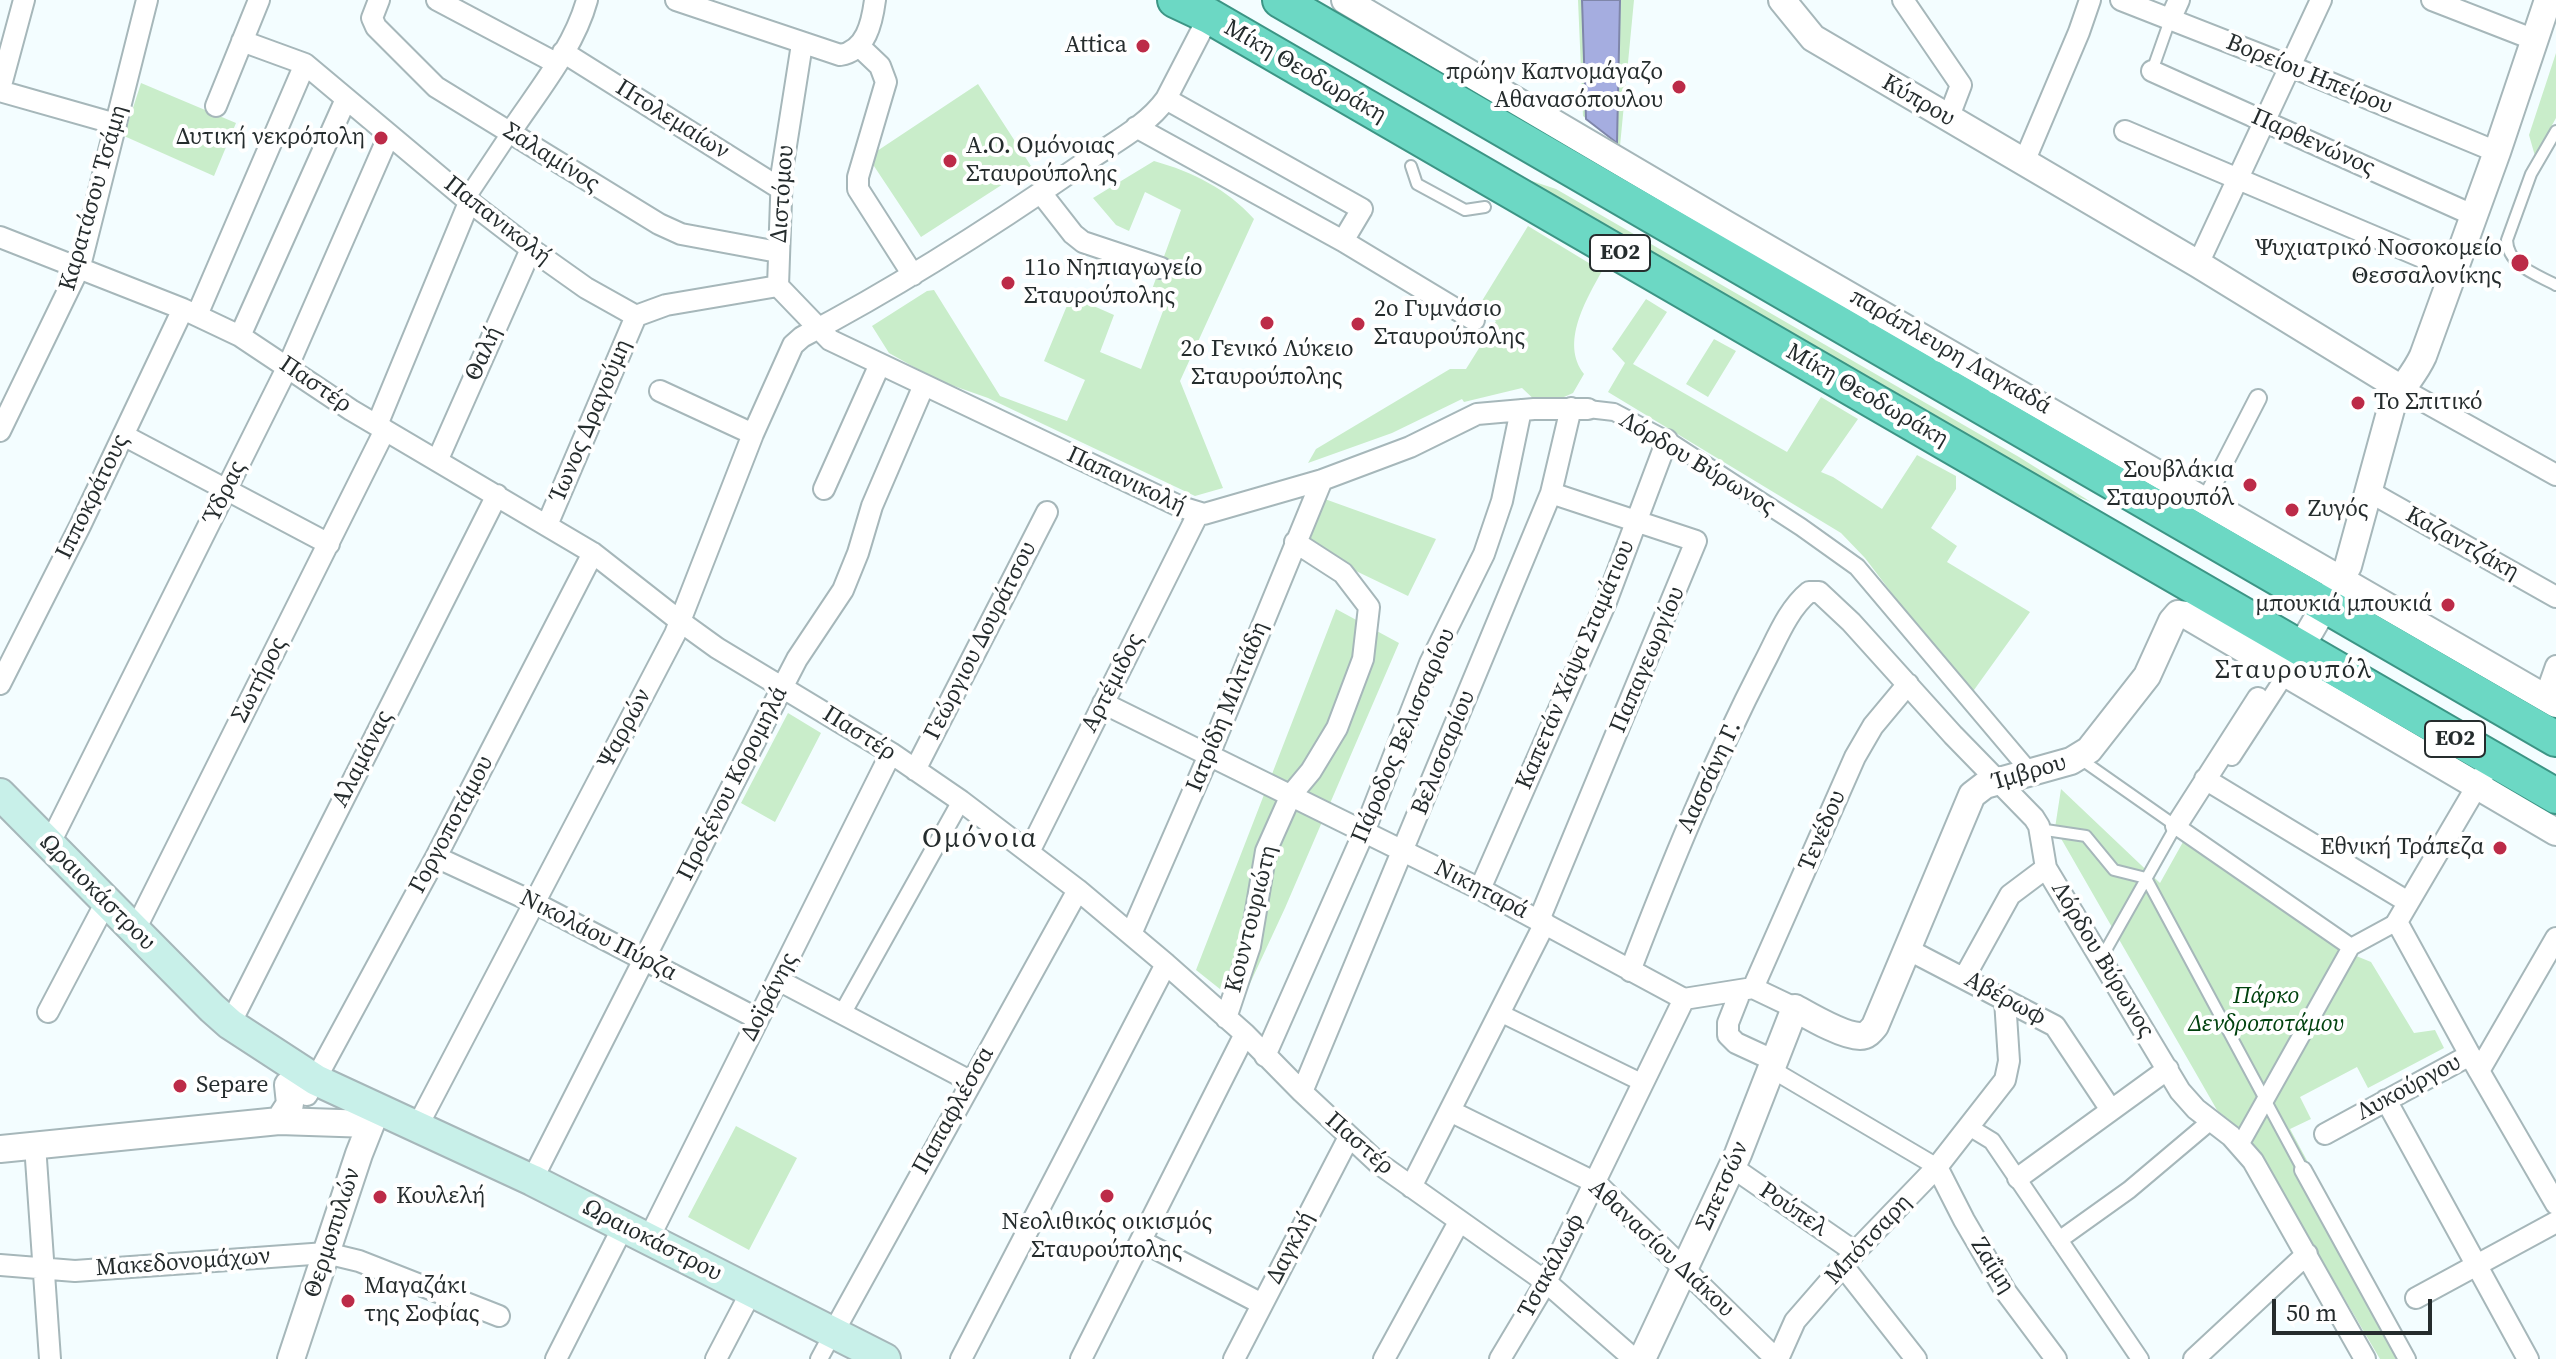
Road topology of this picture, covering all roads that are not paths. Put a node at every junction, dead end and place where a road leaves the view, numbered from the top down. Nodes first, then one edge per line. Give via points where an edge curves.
1 (24, 0) edge
2 (147, 0) edge
3 (259, 0) edge
4 (379, 0) edge
5 (437, 0) edge
6 (587, 0) edge
7 (676, 0) edge
8 (875, 0) edge
9 (1175, 0) edge
10 (1280, 0) edge
11 (1345, 0) edge
12 (1782, 0) edge
13 (1903, 0) edge
14 (2090, 0) edge
15 (2121, 0) edge
16 (2179, 0) edge
17 (2321, 0) edge
18 (2432, 0) edge
19 (2548, 0) edge
20 (1214, 8) edge
21 (2170, 20) junction
22 (2535, 40) junction
23 (242, 41) junction
24 (802, 44) junction
25 (859, 46) junction
26 (559, 58) junction
27 (305, 64) junction
28 (2292, 67) junction
29 (2152, 71) joint
30 (0, 90) edge
31 (346, 99) junction
32 (1166, 99) junction
33 (216, 106) dead end
34 (1948, 119) junction
35 (2266, 122) junction
36 (116, 124) junction
37 (1136, 127) junction
38 (2125, 131) dead end
39 (2556, 131) edge
40 (510, 133) junction
41 (389, 135) junction
42 (2497, 152) junction
43 (2024, 162) junction
44 (1411, 166) dead end
45 (2238, 179) junction
46 (781, 189) junction
47 (1041, 193) junction
48 (468, 200) junction
49 (1485, 207) dead end
50 (2475, 216) junction
51 (0, 237) edge
52 (1343, 241) junction
53 (531, 249) junction
54 (778, 252) junction
55 (2198, 264) junction
56 (80, 266) junction
57 (1161, 268) dead end
58 (2455, 271) junction
59 (913, 275) junction
60 (2556, 285) edge
61 (778, 286) junction
62 (190, 312) junction
63 (636, 316) junction
64 (1474, 320) dead end
65 (817, 329) junction
66 (240, 336) junction
67 (880, 364) junction
68 (288, 366) junction
69 (924, 385) junction
70 (2400, 388) junction
71 (660, 391) dead end
72 (2258, 398) dead end
73 (1580, 408) junction
74 (1521, 410) junction
75 (381, 428) junction
76 (0, 431) edge
77 (753, 434) junction
78 (123, 435) junction
79 (1667, 440) junction
80 (438, 459) junction
81 (2556, 475) edge
82 (1322, 480) junction
83 (227, 488) junction
84 (824, 489) dead end
85 (2368, 491) junction
86 (1551, 493) junction
87 (497, 495) junction
88 (2206, 499) junction
89 (1047, 512) dead end
90 (1198, 514) junction
91 (1638, 520) junction
92 (547, 525) junction
93 (1295, 542) junction
94 (329, 544) junction
95 (593, 553) junction
96 (1809, 592) joint
97 (2334, 593) junction
98 (2556, 597) edge
99 (681, 622) junction
100 (2293, 662) junction
101 (2556, 666) edge
102 (0, 684) edge
103 (1908, 684) junction
104 (783, 686) junction
105 (2258, 698) dead end
106 (2551, 700) edge
107 (1103, 703) junction
108 (2556, 739) edge
109 (891, 753) junction
110 (1209, 755) junction
111 (2079, 758) junction
112 (915, 770) junction
113 (2031, 773) junction
114 (2484, 773) junction
115 (1997, 780) junction
116 (2210, 782) junction
117 (0, 794) edge
118 (1291, 795) junction
119 (2556, 796) edge
120 (961, 801) junction
121 (2039, 829) junction
122 (2180, 830) junction
123 (1364, 832) junction
124 (2556, 832) edge
125 (49, 845) junction
126 (1404, 851) junction
127 (1029, 852) junction
128 (436, 857) junction
129 (2046, 868) junction
130 (2146, 878) junction
131 (1480, 889) junction
132 (1078, 890) junction
133 (106, 902) junction
134 (533, 902) junction
135 (2408, 902) junction
136 (1542, 922) junction
137 (2397, 922) junction
138 (135, 930) junction
139 (1131, 934) junction
140 (2556, 938) edge
141 (2351, 947) junction
142 (1907, 949) junction
143 (2102, 957) junction
144 (643, 960) junction
145 (1166, 964) junction
146 (1630, 971) junction
147 (1964, 978) junction
148 (778, 980) junction
149 (1747, 989) junction
150 (1684, 999) junction
151 (2005, 1000) junction
152 (1795, 1008) junction
153 (48, 1012) dead end
154 (1500, 1013) junction
155 (842, 1014) junction
156 (1226, 1018) junction
157 (758, 1019) junction
158 (230, 1024) junction
159 (1245, 1034) junction
160 (1265, 1056) junction
161 (2474, 1063) junction
162 (1773, 1065) junction
163 (2168, 1069) junction
164 (970, 1081) junction
165 (1643, 1083) junction
166 (303, 1087) junction
167 (1302, 1092) junction
168 (2265, 1097) junction
169 (2386, 1100) junction
170 (2111, 1110) junction
171 (1450, 1111) junction
172 (374, 1116) junction
173 (2212, 1120) junction
174 (279, 1121) junction
175 (417, 1127) junction
176 (1969, 1127) junction
177 (2325, 1134) dead end
178 (1349, 1137) junction
179 (35, 1145) junction
180 (2240, 1145) junction
181 (0, 1149) edge
182 (1732, 1167) junction
183 (1937, 1167) junction
184 (2303, 1170) joint
185 (2018, 1178) junction
186 (532, 1180) junction
187 (1596, 1183) junction
188 (1411, 1187) junction
189 (2556, 1204) edge
190 (1459, 1222) junction
191 (2556, 1222) edge
192 (635, 1233) junction
193 (2059, 1240) junction
194 (1141, 1241) junction
195 (326, 1253) junction
196 (2307, 1254) junction
197 (1849, 1259) junction
198 (0, 1265) edge
199 (2476, 1265) junction
200 (1686, 1269) junction
201 (44, 1270) junction
202 (1546, 1282) junction
203 (751, 1292) junction
204 (2416, 1298) dead end
205 (1262, 1304) junction
206 (499, 1316) dead end
207 (826, 1346) edge
208 (50, 1359) edge
209 (291, 1359) edge
210 (556, 1359) edge
211 (716, 1359) edge
212 (885, 1359) edge
213 (961, 1359) edge
214 (1081, 1359) edge
215 (1234, 1359) edge
216 (1384, 1359) edge
217 (1500, 1359) edge
218 (1634, 1359) edge
219 (1642, 1359) edge
220 (1777, 1359) edge
221 (1916, 1359) edge
222 (2056, 1359) edge
223 (2140, 1359) edge
224 (2194, 1359) edge
225 (2365, 1359) edge
226 (2407, 1359) edge
227 (2528, 1359) edge

1 - 30 street
2 - 36 street, Καρατάσου Τσάμη
3 - 23 street
4 - 40 street, Σαλαμίνος via 372,18 376,27 436,87
5 - 26 street, Πτολεμαίων
6 - 26 street, Σωτήρος
7 - 24 street
8 - 25 street via 871,24
9 - 20 highway, Μίκη Θεοδωράκη / ΕΟ2
10 - 97 highway, Μίκη Θεοδωράκη / ΕΟ2
11 - 88 street, παράπλευρη Λαγκαδά
12 - 34 street, Κύπρου via 1813,38
13 - 34 street via 1961,85
14 - 43 street
15 - 21 street, Βορείου Ηπείρου
16 - 21 street
17 - 28 street
18 - 22 street
19 - 22 street
20 - 32 street, Ψαρρών
20 - 100 highway, Μίκη Θεοδωράκη / ΕΟ2 via 2017,483
21 - 28 street, Βορείου Ηπείρου
21 - 29 lane
22 - 42 street
23 - 27 street, Παπανικολή
23 - 33 street
24 - 25 street via 846,55
24 - 46 street, Διστόμου
25 - 59 street via 880,66 886,82 858,189
26 - 40 street, Σωτήρος
26 - 46 street, Πτολεμαίων
27 - 31 street, Παπανικολή
27 - 62 street, Ιπποκράτους
28 - 35 street
28 - 42 street, Βορείου Ηπείρου
29 - 35 street, Παρθενώνος
30 - 36 street
31 - 41 street, Παπανικολή
31 - 66 street
32 - 37 street, Ψαρρών
32 - 52 street via 1362,209
34 - 43 street, Κύπρου
35 - 45 street
35 - 50 street, Παρθενώνος
36 - 56 street, Καρατάσου Τσάμη
37 - 47 street, Ψαρρών
37 - 52 street
38 - 45 street
39 - 60 lane via 2531,174 2507,240 2514,260
40 - 48 street, Σωτήρος
40 - 54 street, Σαλαμίνος via 668,229
41 - 48 street, Παπανικολή
41 - 68 street, Ύδρας
42 - 50 street
43 - 55 street, Κύπρου
44 - 49 lane via 1417,184 1465,210
45 - 55 street
45 - 58 street
46 - 54 street, Διστόμου
47 - 57 street via 1083,242
47 - 59 street, Ψαρρών
48 - 53 street, Παπανικολή
48 - 75 street, Σωτήρος
50 - 58 street
51 - 56 street, Παστέρ
52 - 64 street
53 - 63 street, Παπανικολή
53 - 80 street, Θαλή
54 - 61 street, Διστόμου
55 - 70 street, Κύπρου
56 - 62 street, Παστέρ
56 - 76 street, Καρατάσου Τσάμη
58 - 70 street via 2419,365
59 - 65 street, Ψαρρών
61 - 63 street via 666,305
61 - 65 street
62 - 66 street, Παστέρ
62 - 78 street, Ιπποκράτους
63 - 92 street, Ίωνος Δραγούμη
65 - 67 street, Παπανικολή
65 - 77 street, Ψαρρών via 789,350
66 - 68 street, Παστέρ
67 - 69 street, Παπανικολή
67 - 84 street
68 - 75 street, Παστέρ
68 - 83 street, Ύδρας
69 - 90 street, Παπανικολή
69 - 104 street, Προξένου Κορομηλά via 843,590
70 - 81 street
70 - 85 street
71 - 77 street
72 - 88 street
73 - 74 street, Παπανικολή
73 - 79 street, Λόρδου Βύρωνος via 1614,412
73 - 86 street, Βελισσαρίου
74 - 82 street, Παπανικολή via 1468,416 1396,453
74 - 123 street, Πάροδος Βελισσαρίου via 1502,501 1484,554 1430,663
75 - 80 street, Παστέρ
75 - 94 street, Σωτήρος
77 - 99 street, Ψαρρών
78 - 83 street
78 - 102 street, Ιπποκράτους
79 - 91 street, Καπετάν Χάψα Σταμάτιου
79 - 113 street, Λόρδου Βύρωνος via 1857,567
80 - 87 street, Παστέρ
82 - 90 street, Παπανικολή
82 - 93 street, Ιατρίδη Μιλτιάδη
83 - 94 street
83 - 125 street, Ύδρας
85 - 97 street via 2352,555
85 - 98 street, Καζαντζάκη
86 - 91 street, Παπαγεωργίου
86 - 126 street, Βελισσαρίου
87 - 92 street, Παστέρ
87 - 158 street, Αλαμάνας
88 - 97 street, παράπλευρη Λαγκαδά
89 - 112 street, Γεώργιου Δουράτσου
90 - 107 street, Αρτέμιδος
91 - 131 street, Καπετάν Χάψα Σταμάτιου
91 - 136 street, Παπαγεωργίου via 1696,541
92 - 95 street, Παστέρ
93 - 110 street, Ιατρίδη Μιλτιάδη
93 - 118 street, Κουντουριώτη via 1343,573 1369,607 1363,659 1337,728
94 - 138 street, Σωτήρος
95 - 99 street, Παστέρ
95 - 128 street, Γοργοποτάμου
96 - 103 street, Λόρδου Βύρωνος via 1828,599
96 - 146 street, Λασσάνη Γ. via 1785,625 1731,730
97 - 100 street
97 - 106 street, παράπλευρη Λαγκαδά
97 - 108 highway, Μίκη Θεοδωράκη / ΕΟ2
99 - 104 street, Παστέρ
99 - 134 street, Ψαρρών
100 - 111 street, Ίμβρου via 2239,645 2179,613 2139,688
100 - 114 highway, Μίκη Θεοδωράκη / ΕΟ2
100 - 116 street
101 - 106 street
103 - 115 street, Λόρδου Βύρωνος
103 - 149 street, Τενέδου via 1855,757
104 - 109 street, Παστέρ
104 - 144 street, Προξένου Κορομηλά
105 - 116 street
107 - 110 street, Νικηταρά
107 - 127 street, Αρτέμιδος
109 - 112 street, Παστέρ
109 - 148 street, Δοϊράνης
110 - 118 street, Νικηταρά
110 - 139 street, Ιατρίδη Μιλτιάδη
111 - 113 street, Ίμβρου
111 - 122 lane
112 - 120 street, Παστέρ
113 - 115 street, Ίμβρου
114 - 119 highway, Μίκη Θεοδωράκη / ΕΟ2
114 - 124 street
114 - 135 street
115 - 121 street, Λόρδου Βύρωνος
115 - 142 street, Ίμβρου via 1968,800
116 - 122 street
116 - 135 street
117 - 125 main road, Ωραιοκάστρου
118 - 123 street, Νικηταρά
118 - 156 street, Κουντουριώτη via 1266,851 1250,946
120 - 127 street, Παστέρ
120 - 155 street
121 - 129 street, Λόρδου Βύρωνος
121 - 130 lane via 2086,836 2114,870
122 - 130 lane
122 - 141 street
123 - 126 street, Νικηταρά
123 - 160 street, Πάροδος Βελισσαρίου
125 - 133 main road, Ωραιοκάστρου
126 - 131 street, Νικηταρά
126 - 167 street, Βελισσαρίου
127 - 132 street, Παστέρ
128 - 134 street, Νικολάου Πύρζα
128 - 166 street, Γοργοποτάμου
129 - 143 street, Λόρδου Βύρωνος
129 - 147 street via 2010,895
130 - 143 lane
130 - 168 lane
131 - 136 street, Νικηταρά
132 - 139 street, Παστέρ
132 - 164 street, Παπαφλέσσα
133 - 138 main road, Ωραιοκάστρου
133 - 153 street
134 - 144 street, Νικολάου Πύρζα
134 - 175 street, Ψαρρών
135 - 137 street
136 - 146 street, Νικηταρά
136 - 154 street, Παπαγεωργίου
137 - 141 street
137 - 161 street
138 - 158 main road, Ωραιοκάστρου
139 - 145 street, Παστέρ
140 - 161 street, Λυκούργου
141 - 168 street
142 - 147 street, Αβέρωφ
142 - 152 street, Ίμβρου via 1875,1026 1864,1036
143 - 163 street, Λόρδου Βύρωνος
144 - 157 street, Νικολάου Πύρζα
144 - 186 street, Προξένου Κορομηλά
145 - 156 street, Παστέρ
145 - 213 street
146 - 150 street, Νικηταρά
147 - 151 street, Αβέρωφ
148 - 155 street
148 - 157 street, Δοϊράνης
149 - 150 street
149 - 152 street
149 - 162 street, Τενέδου via 1728,1023 1728,1035
150 - 165 street, Τσακάλωφ
151 - 170 street, Αβέρωφ via 2055,1026
151 - 176 street, Μπότσαρη via 2005,1080
152 - 162 street, Σπετσών
154 - 165 street
154 - 171 street, Παπαγεωργίου
155 - 164 street
156 - 159 street, Παστέρ
157 - 192 street, Δοϊράνης
158 - 166 main road, Ωραιοκάστρου via 247,1050
159 - 160 street, Παστέρ
159 - 194 street
160 - 167 street, Παστέρ
161 - 169 street, Λυκούργου
161 - 189 street
162 - 182 street, Σπετσών
162 - 183 street
163 - 170 street
163 - 173 street, Λόρδου Βύρωνος via 2187,1100
164 - 207 street, Παπαφλέσσα
165 - 187 street, Τσακάλωφ
166 - 172 main road, Ωραιοκάστρου
166 - 174 street
167 - 178 street, Παστέρ
168 - 180 street
168 - 184 lane
169 - 177 street, Λυκούργου
169 - 199 street
170 - 185 street
171 - 187 street, Αθανασίου Διάκου
171 - 188 street, Παπαγεωργίου
172 - 174 street
172 - 175 main road, Ωραιοκάστρου
172 - 195 street, Θερμοπυλών
173 - 180 street, Λόρδου Βύρωνος
173 - 193 street
174 - 179 street
175 - 186 main road, Ωραιοκάστρου
176 - 183 street, Μπότσαρη
176 - 185 street via 1992,1141
178 - 188 street, Παστέρ
178 - 205 street, Δαγκλή
179 - 181 street
179 - 201 street
180 - 196 street, Λόρδου Βύρωνος
182 - 197 street, Ρούπελ
182 - 200 street, Σπετσών
183 - 197 street, Μπότσαρη
183 - 222 street, Ζαΐμη via 2006,1292
184 - 226 street
185 - 193 street
186 - 192 main road, Ωραιοκάστρου
187 - 200 street, Αθανασίου Διάκου
187 - 202 street, Τσακάλωφ
188 - 190 street, Παστέρ
190 - 202 street, Παστέρ
190 - 216 street
191 - 199 street
192 - 203 main road, Ωραιοκάστρου
192 - 210 street, Δοϊράνης
193 - 223 street
194 - 205 street
194 - 214 street
195 - 201 street, Μακεδονομάχων
195 - 206 street, Μακεδονομάχων
195 - 209 street, Θερμοπυλών
196 - 224 street
196 - 225 street, Λόρδου Βύρωνος
197 - 220 street, Μπότσαρη via 1795,1321
197 - 221 street, Ρούπελ
198 - 201 street, Μακεδονομάχων
199 - 204 street
199 - 227 street
200 - 219 street, Σπετσών
200 - 220 street, Αθανασίου Διάκου
201 - 208 street
202 - 217 street, Τσακάλωφ
202 - 218 street, Παστέρ
203 - 207 main road, Ωραιοκάστρου
203 - 211 street
205 - 215 street, Δαγκλή
207 - 212 main road, Ωραιοκάστρου

